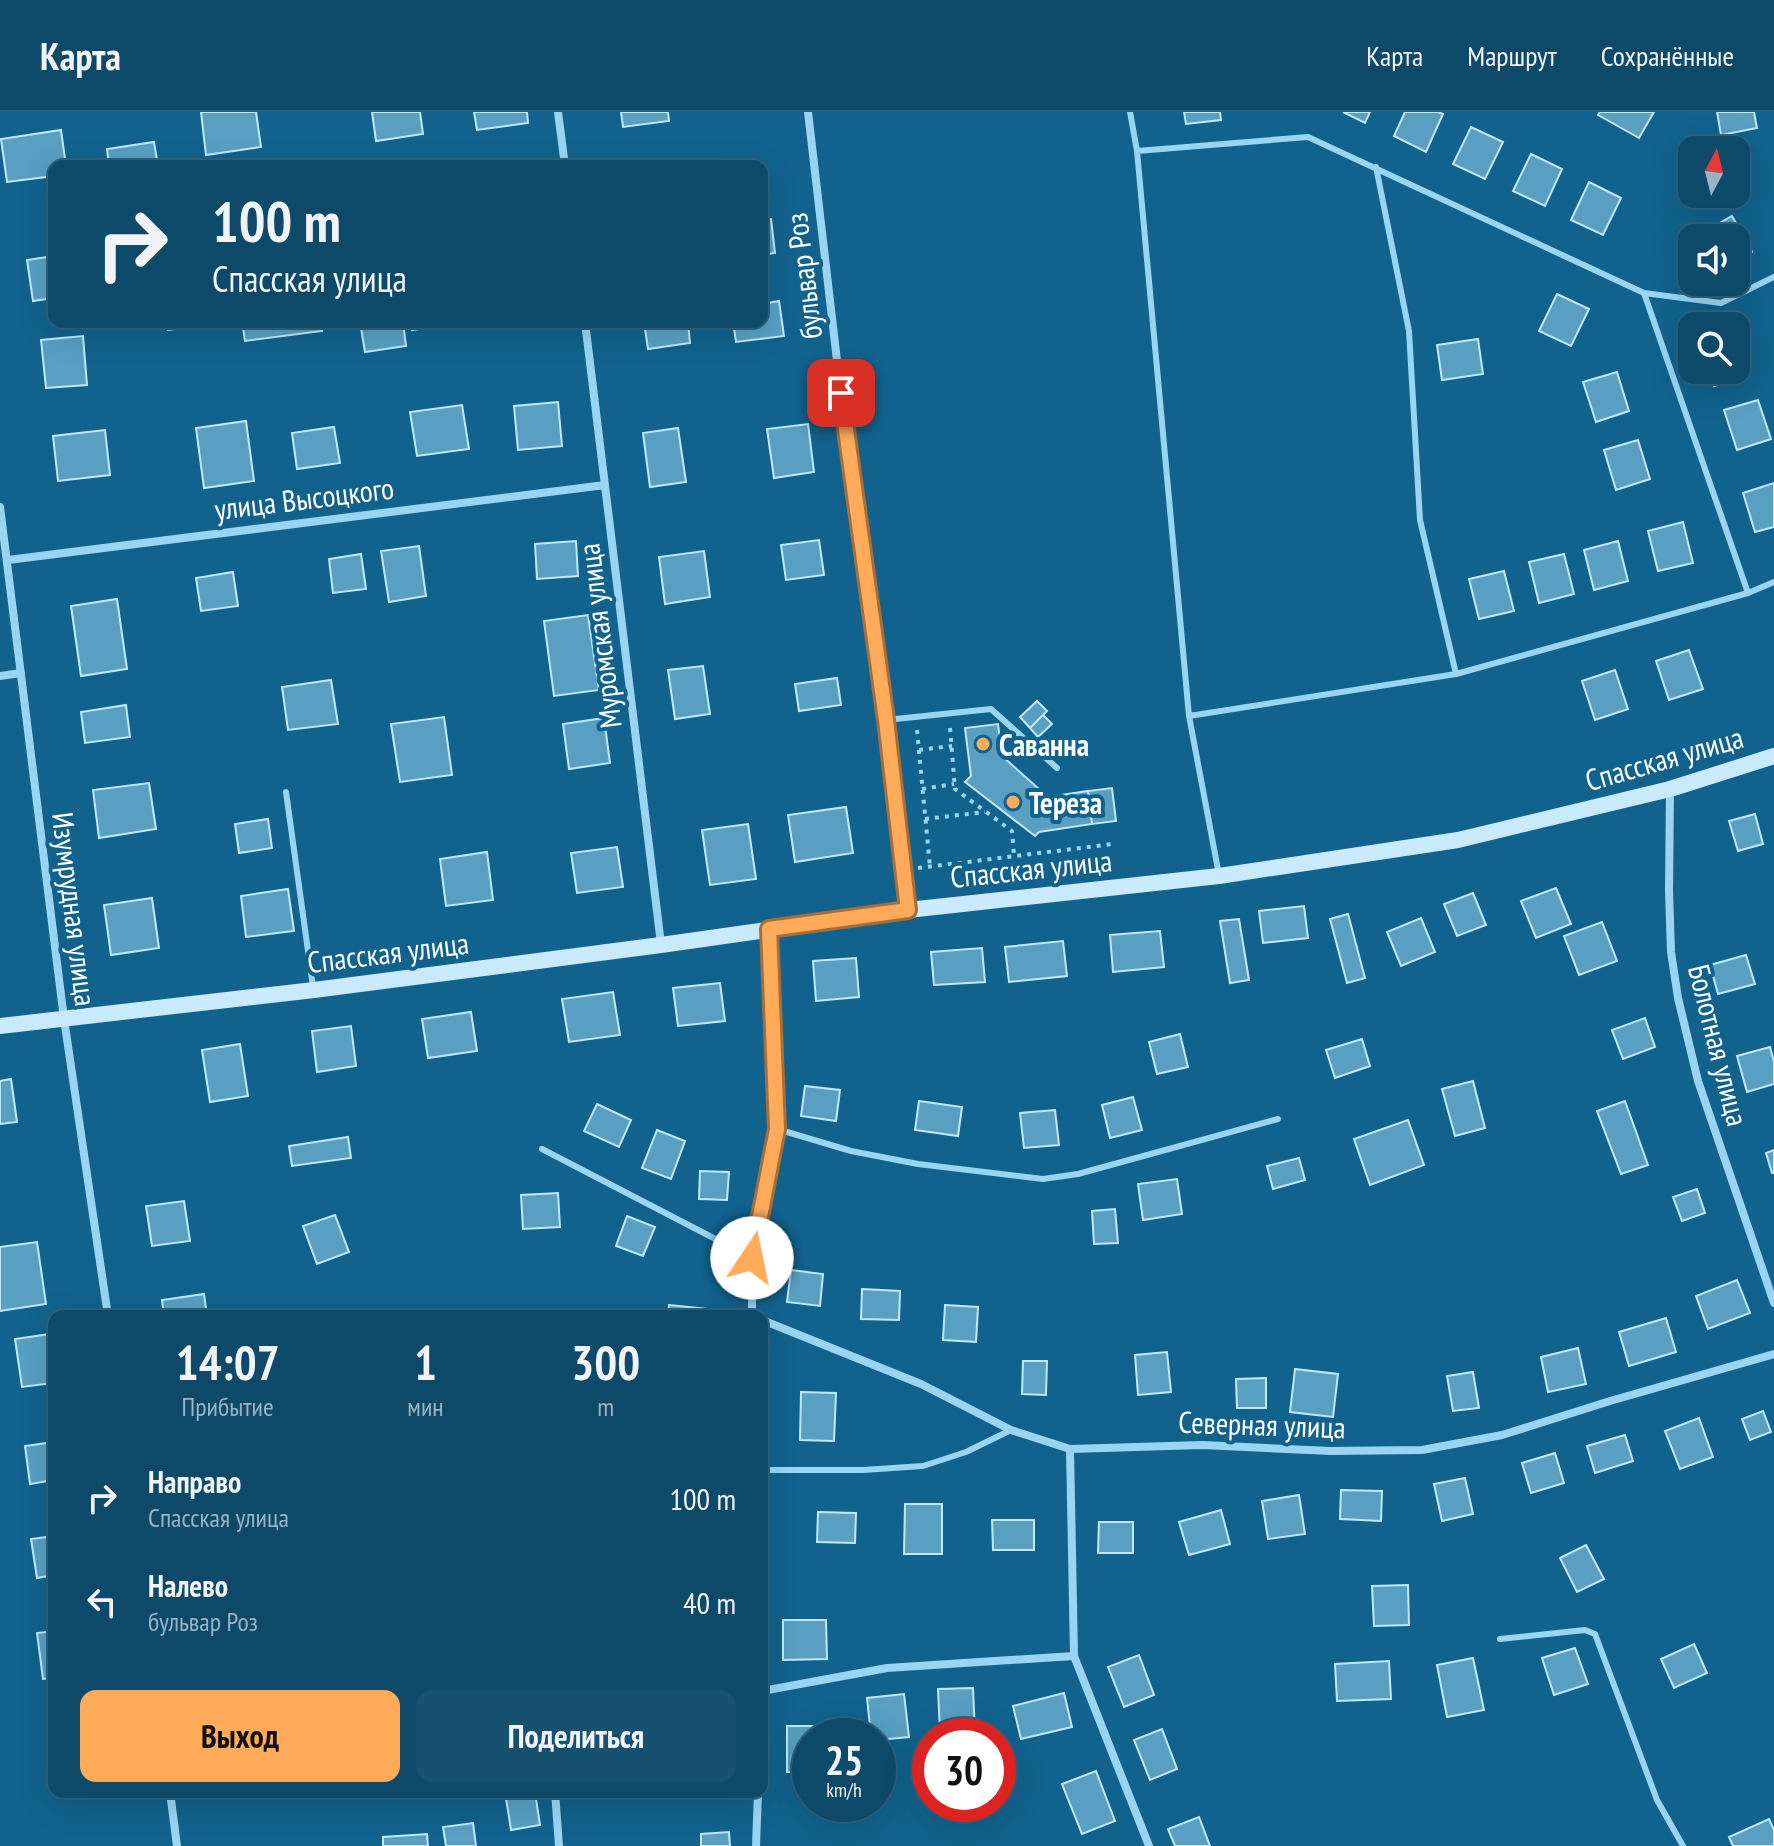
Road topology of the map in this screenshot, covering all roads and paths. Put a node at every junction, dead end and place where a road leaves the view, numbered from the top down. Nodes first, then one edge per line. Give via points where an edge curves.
1 (558, 112) edge
2 (808, 112) edge
3 (1130, 112) edge
4 (1137, 151) junction
5 (564, 160) edge
6 (1376, 167) junction
7 (1774, 277) edge
8 (1644, 293) junction
9 (586, 328) edge
10 (605, 485) junction
11 (0, 507) edge
12 (8, 560) junction
13 (1774, 582) edge
14 (1748, 593) junction
15 (21, 673) junction
16 (1456, 674) junction
17 (0, 676) edge
18 (949, 713) junction
19 (1189, 716) junction
20 (915, 717) junction
21 (886, 720) junction
22 (952, 746) junction
23 (919, 750) junction
24 (1774, 756) edge
25 (1057, 768) dead end
26 (954, 784) junction
27 (922, 789) junction
28 (1670, 789) junction
29 (286, 792) dead end
30 (985, 812) junction
31 (925, 819) junction
32 (1113, 844) dead end
33 (1014, 856) junction
34 (930, 867) junction
35 (903, 870) junction
36 (1219, 876) junction
37 (908, 910) junction
38 (769, 929) junction
39 (661, 945) junction
40 (314, 990) junction
41 (64, 1019) junction
42 (0, 1026) edge
43 (1278, 1119) dead end
44 (777, 1129) junction
45 (542, 1149) dead end
46 (752, 1258) junction
47 (1774, 1303) edge
48 (107, 1310) edge
49 (751, 1310) edge
50 (768, 1322) edge
51 (1774, 1354) edge
52 (1011, 1430) junction
53 (1070, 1449) junction
54 (768, 1470) edge
55 (1500, 1639) dead end
56 (1074, 1656) junction
57 (768, 1691) edge
58 (171, 1798) edge
59 (555, 1798) edge
60 (758, 1798) edge
61 (177, 1846) edge
62 (559, 1846) edge
63 (756, 1846) edge
64 (1149, 1846) edge
65 (1683, 1846) edge

1 - 5 street
2 - 21 street, бульвар Роз
3 - 4 lane
4 - 6 lane via 1308,137
4 - 19 lane
6 - 8 lane
6 - 16 lane via 1409,331 1420,520
7 - 8 lane via 1721,303
8 - 14 lane
9 - 10 street, Муромская улица
10 - 12 street, улица Высоцкого
10 - 39 street, Муромская улица
11 - 12 street, Изумрудная улица
12 - 15 street, Изумрудная улица
13 - 14 lane
14 - 16 lane
15 - 17 street
15 - 41 street, Изумрудная улица
16 - 19 lane
18 - 20 lane
18 - 22 path
18 - 25 lane via 991,709
19 - 36 lane
20 - 21 lane
20 - 23 path
21 - 35 street, бульвар Роз
22 - 23 path
22 - 26 path
23 - 27 path
24 - 28 street, Спасская улица
26 - 27 path
26 - 30 path
27 - 31 path
28 - 36 street, Спасская улица via 1458,840
28 - 47 street, Болотная улица via 1671,952 1678,998 1698,1081
29 - 40 lane
30 - 31 path
30 - 33 path via 1012,831
31 - 34 path
32 - 33 path
33 - 34 path
34 - 35 path
35 - 37 street, бульвар Роз
36 - 37 street, Спасская улица
37 - 38 street, Спасская улица
38 - 39 street, Спасская улица
38 - 44 street
39 - 40 street, Спасская улица
40 - 41 street, Спасская улица
41 - 42 street, Спасская улица
41 - 48 street, Изумрудная улица
43 - 44 lane via 1043,1179 918,1164
44 - 46 street
45 - 46 lane
46 - 49 street
50 - 52 street, Северная улица via 921,1384
51 - 53 street, Северная улица via 1502,1435 1422,1450 1202,1445
52 - 53 street, Северная улица
52 - 54 lane via 923,1466
53 - 56 street
55 - 65 lane via 1585,1630 1595,1634 1657,1800
56 - 57 street via 887,1668
56 - 64 street
58 - 61 street
59 - 62 street
60 - 63 street

